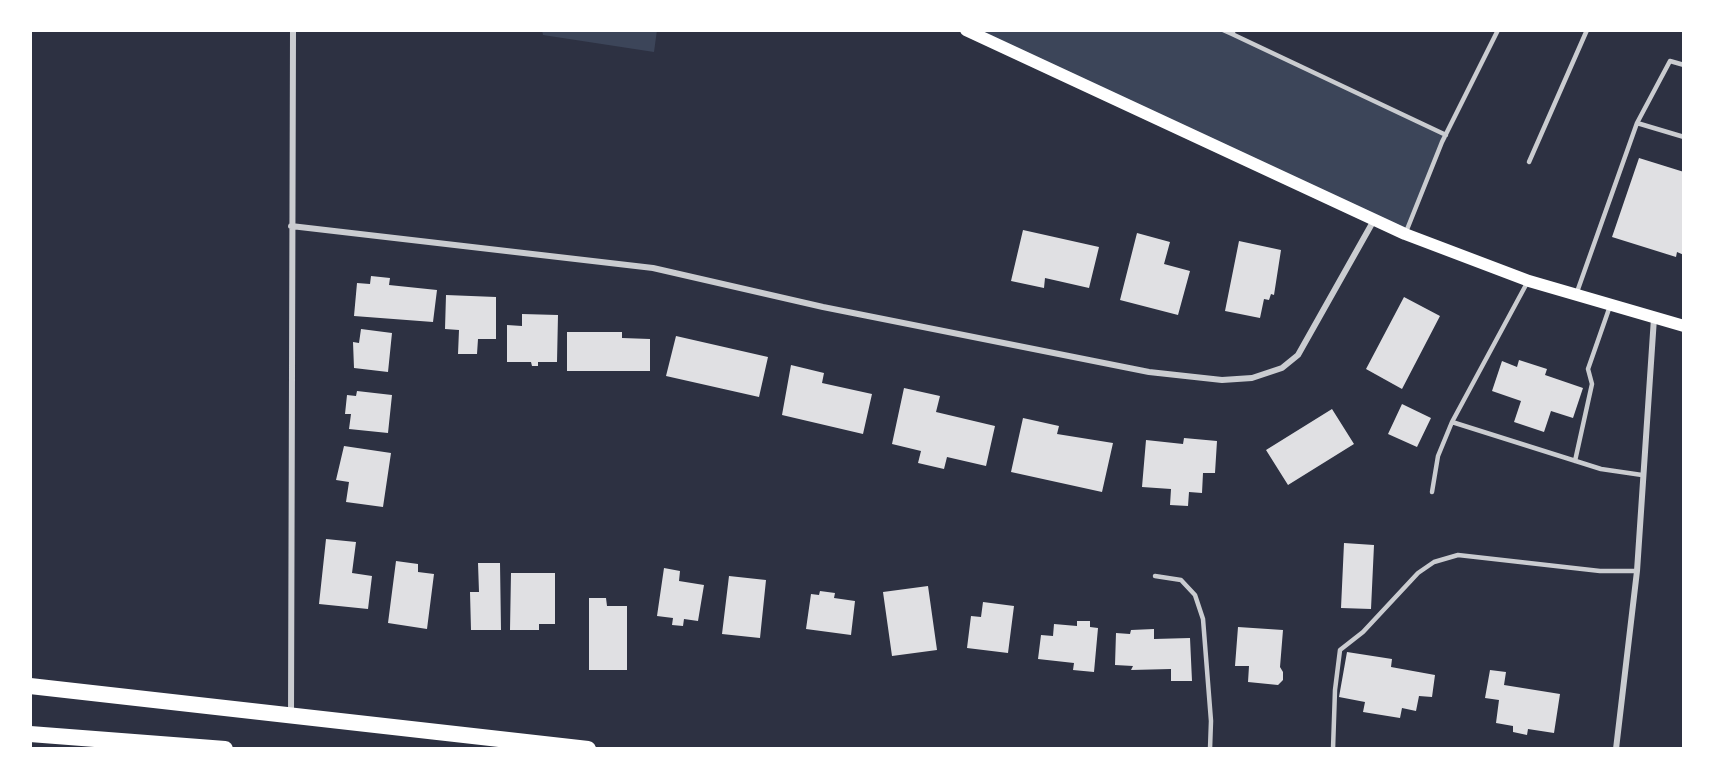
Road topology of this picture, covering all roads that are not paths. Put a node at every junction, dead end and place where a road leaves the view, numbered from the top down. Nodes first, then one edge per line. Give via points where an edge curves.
1 (293, 30) edge
2 (966, 30) edge
3 (1223, 30) edge
4 (1498, 30) edge
5 (1587, 30) edge
6 (1233, 32) edge
7 (1684, 65) edge
8 (1636, 123) junction
9 (1446, 135) junction
10 (1684, 137) edge
11 (1529, 162) dead end
12 (1374, 220) junction
13 (291, 225) junction
14 (1405, 234) junction
15 (1528, 281) junction
16 (1576, 295) junction
17 (1610, 306) junction
18 (1654, 318) junction
19 (1684, 326) edge
20 (1452, 422) junction
21 (1575, 461) junction
22 (1642, 475) junction
23 (1432, 492) dead end
24 (1637, 571) junction
25 (1155, 576) dead end
26 (30, 686) edge
27 (291, 715) junction
28 (30, 734) edge
29 (225, 749) edge
30 (588, 749) edge
31 (1210, 749) edge
32 (1333, 749) edge
33 (1616, 749) edge

1 - 13 street
2 - 12 main road
3 - 6 lane
4 - 9 lane
5 - 11 lane
6 - 9 lane
7 - 8 lane via 1670,61
8 - 10 lane
8 - 16 lane
9 - 14 lane
12 - 13 street via 1298,355 1282,368 1252,378 1222,380 1137,370 652,268
12 - 14 main road
13 - 27 street
14 - 15 main road
15 - 16 main road
15 - 20 lane
16 - 17 main road
17 - 18 main road
17 - 21 lane via 1588,369 1592,384
18 - 19 main road
18 - 22 street
20 - 21 lane
20 - 23 lane via 1438,456
21 - 22 lane
22 - 24 street
24 - 32 lane via 1600,571 1458,555 1434,561 1340,650
24 - 33 street
25 - 31 lane via 1181,580 1195,595 1211,722
26 - 27 highway
27 - 30 highway
28 - 29 highway

